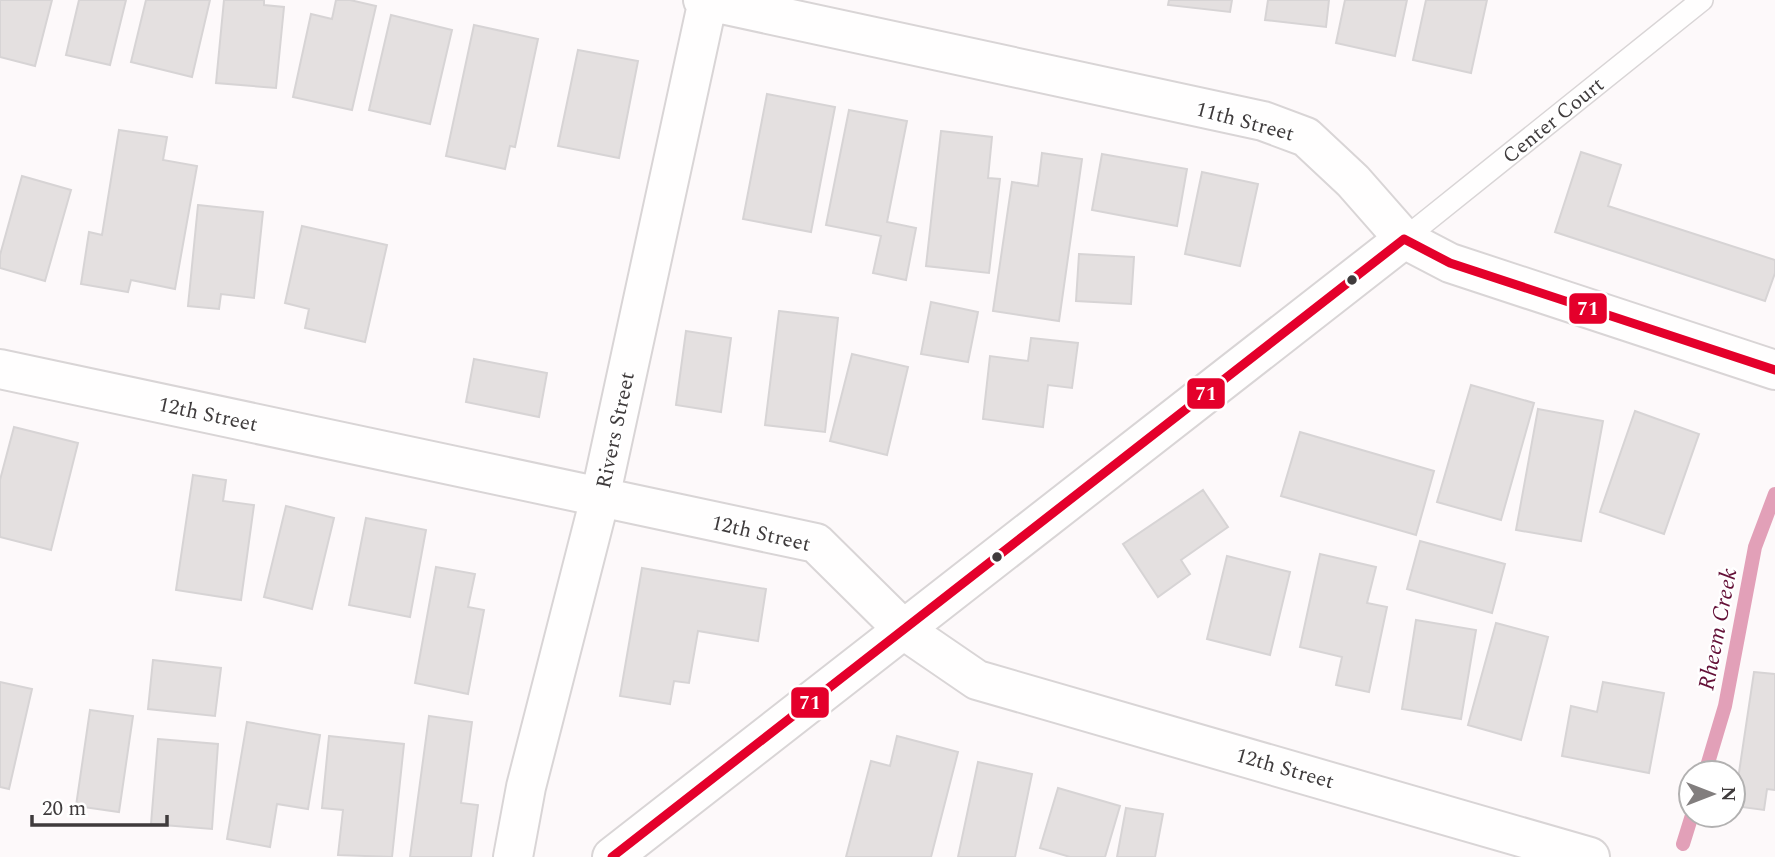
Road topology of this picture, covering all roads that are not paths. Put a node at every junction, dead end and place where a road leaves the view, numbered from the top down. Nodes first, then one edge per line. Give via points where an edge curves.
1 (706, 0) edge
2 (1702, 0) edge
3 (1404, 239) junction
4 (0, 369) edge
5 (1775, 370) edge
6 (600, 498) junction
7 (904, 630) junction
8 (513, 857) edge
9 (612, 857) edge
10 (1590, 857) edge

1 - 3 street, 11th Street via 1263,121 1306,137
1 - 6 street, Rivers Street
2 - 3 lane, Center Court
3 - 5 street, 11th Street via 1450,263
3 - 7 street
4 - 6 street, 12th Street
6 - 7 street, 12th Street via 816,543
6 - 8 street, Rivers Street via 526,787
7 - 9 street
7 - 10 street, 12th Street via 977,680

